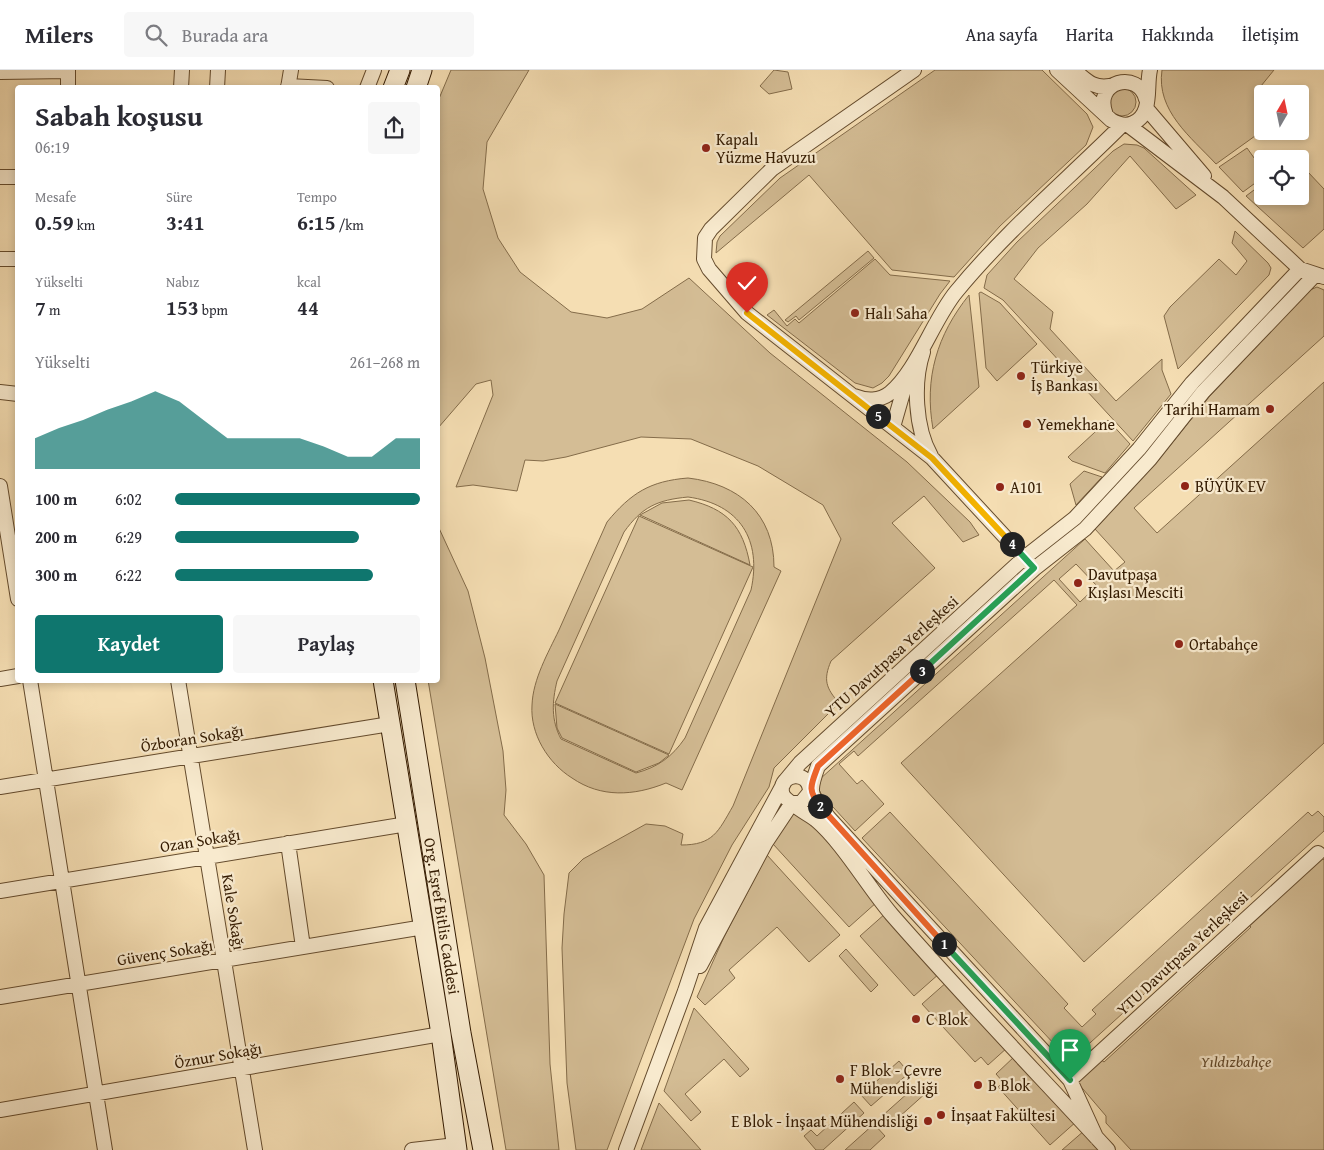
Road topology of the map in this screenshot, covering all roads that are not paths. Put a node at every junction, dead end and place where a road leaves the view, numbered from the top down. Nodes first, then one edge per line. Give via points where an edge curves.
1 (68, 70) edge
2 (182, 70) edge
3 (218, 70) edge
4 (292, 70) edge
5 (374, 70) edge
6 (400, 70) edge
7 (422, 70) edge
8 (914, 70) edge
9 (1057, 70) edge
10 (1074, 70) edge
11 (1124, 70) edge
12 (1150, 70) edge
13 (0, 72) edge
14 (1112, 84) junction
15 (68, 85) edge
16 (181, 85) edge
17 (217, 85) edge
18 (288, 85) edge
19 (368, 85) edge
20 (394, 85) edge
21 (417, 85) edge
22 (1147, 105) junction
23 (1117, 121) junction
24 (0, 177) edge
25 (15, 177) edge
26 (1222, 197) junction
27 (0, 259) edge
28 (15, 259) edge
29 (1300, 269) junction
30 (1321, 277) edge
31 (938, 318) junction
32 (911, 366) junction
33 (0, 392) edge
34 (849, 393) junction
35 (15, 394) edge
36 (893, 427) junction
37 (932, 458) junction
38 (0, 486) edge
39 (1024, 558) junction
40 (1034, 568) junction
41 (15, 580) edge
42 (15, 676) edge
43 (0, 679) edge
44 (30, 683) edge
45 (178, 683) edge
46 (383, 683) edge
47 (404, 683) edge
48 (390, 724) junction
49 (190, 756) junction
50 (45, 780) junction
51 (784, 782) junction
52 (0, 787) edge
53 (810, 788) junction
54 (792, 804) junction
55 (407, 824) junction
56 (288, 843) junction
57 (1318, 853) dead end
58 (207, 856) junction
59 (61, 881) junction
60 (0, 891) edge
61 (424, 927) junction
62 (303, 947) junction
63 (224, 960) junction
64 (78, 984) junction
65 (685, 991) junction
66 (0, 997) edge
67 (441, 1034) junction
68 (241, 1069) junction
69 (1070, 1080) junction
70 (96, 1094) junction
71 (0, 1110) edge
72 (1096, 1137) junction
73 (456, 1147) edge
74 (105, 1150) edge
75 (255, 1150) edge
76 (412, 1150) edge
77 (483, 1150) edge
78 (626, 1150) edge
79 (1108, 1150) edge

1 - 13 street
1 - 15 street
2 - 16 street
3 - 17 street
4 - 18 street
5 - 19 street
6 - 20 street
7 - 21 street
8 - 34 street via 772,169 705,238 704,259 709,269 747,313
9 - 23 street, YTU Davutpasa Yerleşkesi
10 - 14 street, YTU Davutpasa Yerleşkesi via 1100,88
11 - 14 street
12 - 22 street
14 - 22 street, YTU Davutpasa Yerleşkesi via 1123,80 1136,84 1142,88
14 - 23 street via 1102,100
22 - 23 street via 1140,119
22 - 26 street, YTU Davutpasa Yerleşkesi
23 - 26 street, YTU Davutpasa Yerleşkesi
23 - 31 street via 1090,157 1008,234 961,286
24 - 25 street
26 - 29 street, YTU Davutpasa Yerleşkesi
27 - 28 street
29 - 30 street, YTU Davutpasa Yerleşkesi
29 - 39 street, YTU Davutpasa Yerleşkesi via 1192,383 1109,484 1075,518
30 - 40 street, YTU Davutpasa Yerleşkesi via 1204,392 1120,494 1085,529
31 - 32 street
31 - 37 street via 922,357 918,381 923,438
32 - 34 street via 889,393 876,400
32 - 36 street
33 - 35 street
34 - 36 street
36 - 37 street
37 - 39 street
38 - 41 street
39 - 40 street
39 - 51 street, YTU Davutpasa Yerleşkesi via 800,763
40 - 53 street, YTU Davutpasa Yerleşkesi via 818,766
42 - 43 street
44 - 50 street
45 - 49 street, Kale Sokağı
46 - 48 street, Org. Eşref Bitlis Caddesi
47 - 77 street, Org. Eşref Bitlis Caddesi
48 - 49 street, Özboran Sokağı
48 - 55 street, Org. Eşref Bitlis Caddesi
49 - 50 street, Özboran Sokağı
49 - 58 street, Kale Sokağı
50 - 52 street, Özboran Sokağı
50 - 59 street
51 - 53 street via 792,776 802,777
51 - 54 street via 782,794
51 - 65 street, YTU Davutpasa Yerleşkesi via 706,928
53 - 54 street, YTU Davutpasa Yerleşkesi via 806,801
53 - 69 street via 812,796 829,818
54 - 65 street, YTU Davutpasa Yerleşkesi via 766,842
54 - 72 street via 822,825 891,914
55 - 56 street, Ozan Sokağı
55 - 61 street, Org. Eşref Bitlis Caddesi
56 - 58 street, Ozan Sokağı
56 - 62 street
57 - 69 street, YTU Davutpasa Yerleşkesi
58 - 59 street, Ozan Sokağı
58 - 63 street, Kale Sokağı
59 - 60 street, Ozan Sokağı
59 - 64 street
61 - 62 street, Güvenç Sokağı
61 - 67 street, Org. Eşref Bitlis Caddesi
62 - 63 street, Güvenç Sokağı
63 - 64 street, Güvenç Sokağı
63 - 68 street, Kale Sokağı
64 - 66 street, Güvenç Sokağı
64 - 70 street
65 - 78 street, YTU Davutpasa Yerleşkesi
67 - 68 street, Öznur Sokağı
67 - 73 street, Org. Eşref Bitlis Caddesi
68 - 70 street, Öznur Sokağı
68 - 75 street, Kale Sokağı
69 - 72 street
70 - 71 street, Öznur Sokağı
70 - 74 street
72 - 79 street
73 - 76 street

